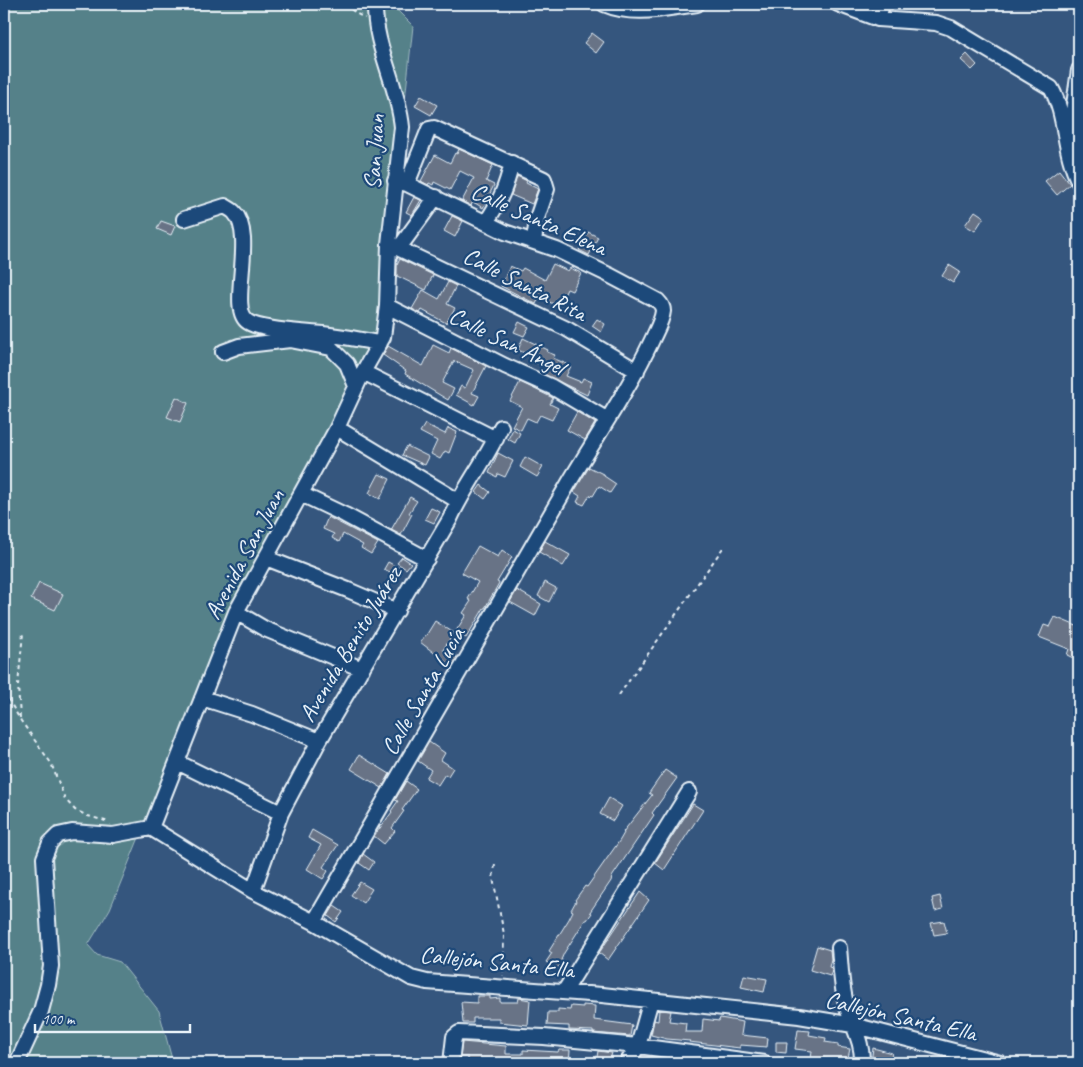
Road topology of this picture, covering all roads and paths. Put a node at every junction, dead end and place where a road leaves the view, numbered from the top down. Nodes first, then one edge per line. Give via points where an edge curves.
1 (345, 4) edge
2 (375, 4) edge
3 (604, 4) edge
4 (697, 4) edge
5 (838, 4) edge
6 (882, 4) edge
7 (878, 19) junction
8 (376, 23) junction
9 (1079, 70) edge
10 (1067, 152) junction
11 (512, 163) junction
12 (401, 182) junction
13 (1079, 182) edge
14 (436, 197) junction
15 (184, 219) dead end
16 (486, 222) junction
17 (534, 242) junction
18 (394, 246) junction
19 (662, 305) joint
20 (387, 306) junction
21 (380, 343) junction
22 (223, 352) dead end
23 (637, 371) junction
24 (363, 372) junction
25 (356, 386) junction
26 (606, 419) junction
27 (337, 428) junction
28 (301, 494) junction
29 (458, 501) junction
30 (725, 544) dead end
31 (266, 558) junction
32 (427, 559) junction
33 (396, 611) junction
34 (236, 612) junction
35 (23, 633) dead end
36 (362, 668) junction
37 (4, 692) edge
38 (619, 695) dead end
39 (202, 698) junction
40 (21, 720) junction
41 (319, 741) junction
42 (177, 762) junction
43 (689, 792) dead end
44 (281, 813) junction
45 (114, 823) dead end
46 (151, 828) junction
47 (495, 865) dead end
48 (253, 891) junction
49 (314, 922) junction
50 (839, 948) dead end
51 (502, 988) junction
52 (564, 992) junction
53 (652, 1000) junction
54 (853, 1025) junction
55 (638, 1046) junction
56 (17, 1063) edge
57 (451, 1063) edge
58 (626, 1063) edge
59 (764, 1063) edge
60 (862, 1063) edge
61 (995, 1063) edge

1 - 8 path
2 - 8 street, San Juan
3 - 4 street via 616,9 650,11
5 - 7 street
6 - 7 street
7 - 10 street via 936,23 951,28 1051,88 1057,99
8 - 12 street, San Juan via 401,110
9 - 10 street
10 - 13 street
11 - 12 street via 431,128
11 - 16 street via 504,192
11 - 17 street via 547,183
12 - 14 street, Calle Santa Elena
12 - 18 street, San Juan
14 - 16 street, Calle Santa Elena
14 - 18 street
15 - 21 street via 225,206 234,212 242,226 244,242 240,298 245,320 256,326
16 - 17 street, Calle Santa Elena
17 - 19 street, Calle Santa Elena via 609,275
18 - 20 street, San Juan
18 - 23 street, Calle Santa Rita via 567,329
19 - 23 street, Calle Santa Lucía via 659,323
20 - 21 street, Avenida San Juan
20 - 26 street, Calle San Ángel via 552,388
21 - 24 street, Avenida San Juan
22 - 25 street via 239,346 290,340 331,348 347,364
23 - 26 street, Calle Santa Lucía
24 - 25 street, Avenida San Juan
24 - 29 street, Avenida Benito Juárez via 498,433
25 - 27 street, Avenida San Juan
26 - 49 street, Calle Santa Lucía
27 - 28 street, Avenida San Juan
27 - 29 street
28 - 31 street, Avenida San Juan
28 - 32 street
29 - 32 street, Avenida Benito Juárez
30 - 38 path
31 - 33 street
31 - 34 street, Avenida San Juan
32 - 33 street, Avenida Benito Juárez
33 - 36 street, Avenida Benito Juárez
34 - 36 street via 266,629
34 - 39 street, Avenida San Juan
35 - 40 path via 18,685
36 - 41 street, Avenida Benito Juárez
37 - 40 path
39 - 41 street
39 - 42 street, Avenida San Juan
40 - 45 path via 51,763 62,794 75,810
41 - 44 street, Avenida Benito Juárez
42 - 44 street
42 - 46 street, Avenida San Juan
43 - 52 street
44 - 48 street, Avenida Benito Juárez
46 - 48 street, Callejón Santa Ella
46 - 56 street via 113,835 72,832 58,835 50,843 44,858 51,966 41,1011
47 - 51 path via 493,878 504,934
48 - 49 street, Callejón Santa Ella
49 - 51 street, Callejón Santa Ella via 411,978
50 - 54 street via 846,1005
51 - 52 street, Callejón Santa Ella
52 - 53 street, Callejón Santa Ella
53 - 54 street, Callejón Santa Ella
53 - 55 street
54 - 60 street
54 - 61 street, Callejón Santa Ella
55 - 57 street via 544,1037 456,1034
55 - 58 street
55 - 59 street

